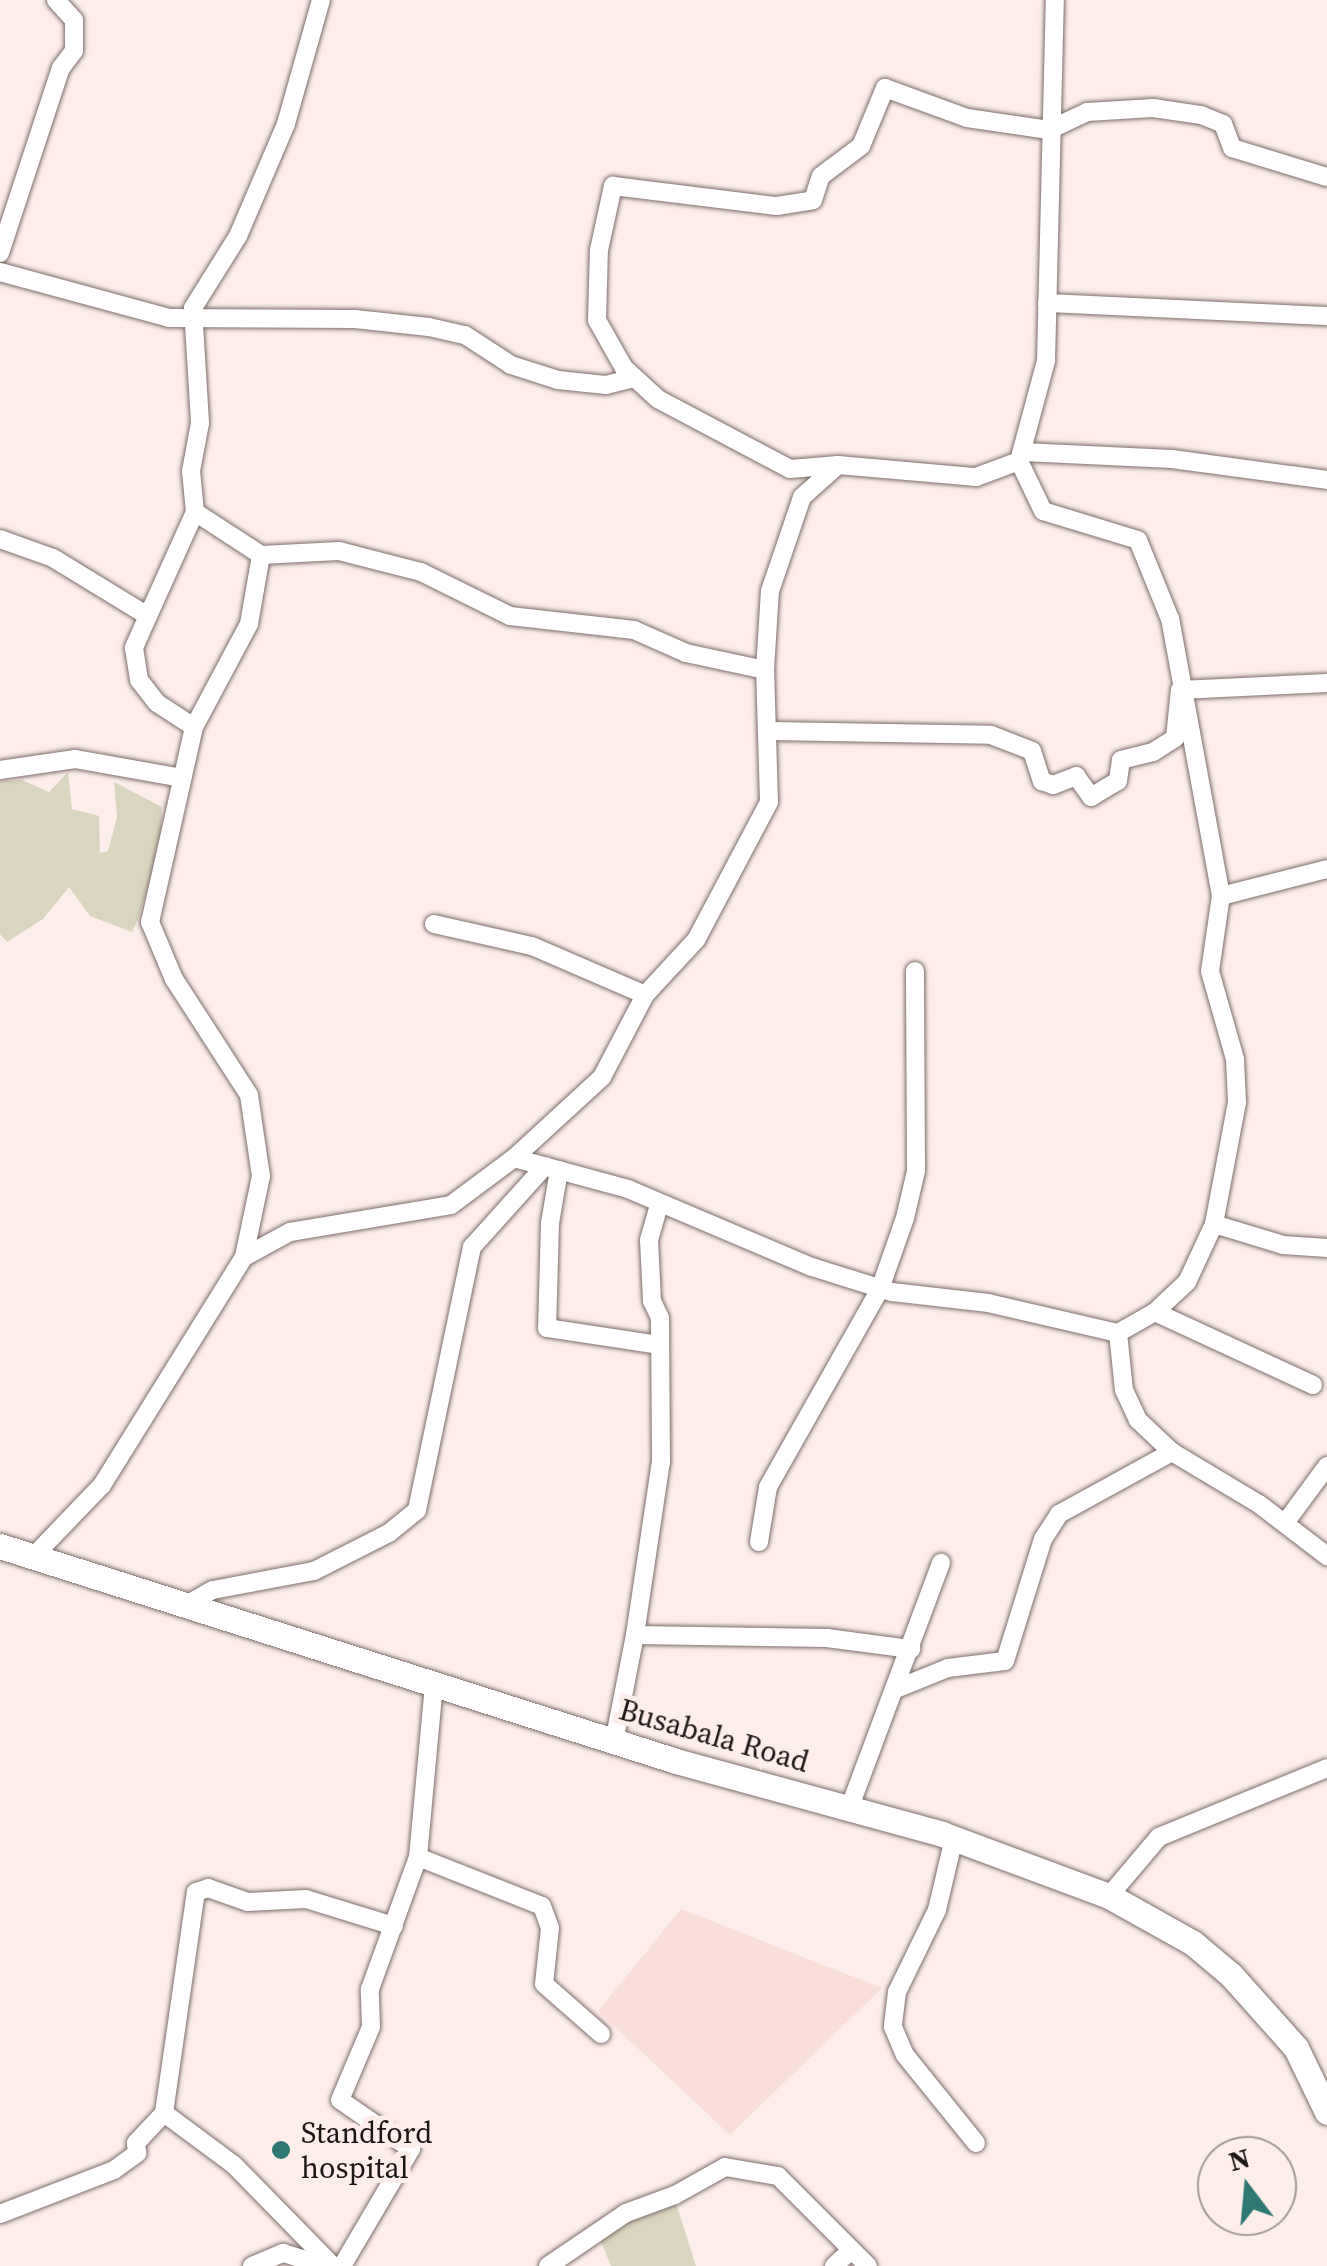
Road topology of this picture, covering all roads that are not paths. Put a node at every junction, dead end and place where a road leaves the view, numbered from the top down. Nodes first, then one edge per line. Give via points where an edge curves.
1 (56, 0) edge
2 (321, 0) edge
3 (1055, 0) edge
4 (1049, 130) junction
5 (1327, 177) edge
6 (0, 253) edge
7 (0, 272) edge
8 (1047, 303) junction
9 (1327, 316) edge
10 (191, 320) junction
11 (634, 378) junction
12 (1021, 457) junction
13 (838, 464) junction
14 (790, 470) junction
15 (1327, 480) edge
16 (802, 497) junction
17 (194, 512) junction
18 (0, 539) edge
19 (261, 555) junction
20 (148, 616) junction
21 (765, 670) junction
22 (1327, 683) edge
23 (1180, 690) junction
24 (194, 726) junction
25 (770, 730) junction
26 (0, 770) edge
27 (182, 778) junction
28 (1327, 868) edge
29 (1221, 896) junction
30 (434, 924) dead end
31 (915, 971) dead end
32 (645, 995) junction
33 (514, 1158) junction
34 (552, 1168) junction
35 (658, 1205) junction
36 (1214, 1224) junction
37 (1327, 1248) edge
38 (244, 1257) junction
39 (880, 1289) junction
40 (1155, 1312) junction
41 (1118, 1333) junction
42 (660, 1345) junction
43 (1313, 1385) dead end
44 (1172, 1452) junction
45 (1327, 1466) edge
46 (1285, 1523) junction
47 (759, 1542) dead end
48 (0, 1546) edge
49 (1327, 1556) edge
50 (32, 1558) junction
51 (942, 1563) dead end
52 (182, 1607) junction
53 (634, 1635) junction
54 (911, 1649) junction
55 (434, 1685) junction
56 (896, 1689) junction
57 (614, 1742) junction
58 (1327, 1768) edge
59 (849, 1809) junction
60 (954, 1838) junction
61 (418, 1857) junction
62 (1109, 1896) junction
63 (394, 1926) junction
64 (601, 2034) dead end
65 (1327, 2112) edge
66 (164, 2113) junction
67 (976, 2143) dead end
68 (0, 2214) edge
69 (851, 2250) junction
70 (252, 2266) edge
71 (330, 2266) edge
72 (342, 2266) edge
73 (548, 2266) edge
74 (834, 2266) edge
75 (868, 2266) edge

1 - 6 street via 74,20 74,51 60,68
2 - 10 street via 286,124 238,236
3 - 4 street via 1058,81
4 - 5 street via 1087,112 1153,108 1202,116 1223,124 1232,148
4 - 8 street
4 - 11 street via 968,118 885,88 861,146 821,176 813,200 777,206 613,186 599,250 596,320
7 - 10 street via 126,309
8 - 9 street
8 - 12 street via 1043,376
10 - 11 street via 355,319 429,327 466,335 511,365 558,380 606,385
10 - 17 street via 200,424 191,471
11 - 14 street via 658,398
12 - 13 street via 976,477
12 - 15 street via 1172,459
12 - 23 street via 1043,511 1127,536 1146,549 1170,620
13 - 14 street
13 - 16 street
14 - 16 street
16 - 21 street via 770,591
17 - 19 street
17 - 20 street
18 - 20 street via 66,565
19 - 21 street via 339,551 421,572 510,616 634,630 686,653
19 - 24 street via 249,624
20 - 24 street via 134,648 139,680 157,704
21 - 25 street
22 - 23 street
23 - 25 street via 1174,738 1154,752 1121,760 1118,782 1090,797 1076,776 1053,785 1042,781 1032,751 991,735
23 - 29 street
24 - 27 street
25 - 32 street via 771,791 758,832 696,940
26 - 27 street via 75,759
27 - 38 street via 150,922 174,979 221,1044 255,1113 261,1176
28 - 29 street
29 - 36 street via 1210,972 1235,1059 1237,1102
30 - 32 street via 532,946
31 - 39 street via 916,1170
32 - 33 street via 602,1077
33 - 34 street
33 - 38 street via 437,1211 315,1226
34 - 35 street via 609,1182
34 - 42 street via 544,1323 554,1333
34 - 52 street via 472,1247 417,1510 390,1533 314,1570 212,1590
35 - 39 street
35 - 42 street via 649,1240
36 - 37 street via 1284,1246
36 - 40 street via 1193,1274
38 - 50 street via 102,1485
39 - 41 street via 988,1302
39 - 47 street via 768,1487
40 - 41 street
40 - 43 street
41 - 44 street via 1124,1390 1138,1420
42 - 53 street via 661,1462
44 - 46 street
44 - 56 street via 1060,1514 1043,1539 1005,1662 948,1668
45 - 46 street
46 - 49 street
48 - 50 street, Busabala Road
50 - 52 street, Busabala Road
51 - 54 street
52 - 55 street, Busabala Road
53 - 54 street via 827,1638
53 - 57 street
54 - 56 street
55 - 57 street, Busabala Road
55 - 61 street
56 - 59 street
57 - 59 street, Busabala Road
58 - 62 street via 1159,1837
59 - 60 street, Busabala Road
60 - 62 street, Busabala Road
60 - 67 street via 938,1910 896,1992 893,2027 904,2056
61 - 63 street
61 - 64 street via 542,1906 550,1928 544,1984
62 - 65 street, Busabala Road via 1194,1944 1231,1976 1296,2048
63 - 66 street via 306,1899 248,1902 208,1888 196,1892
63 - 72 street via 370,1989 371,2027 340,2100 411,2149
66 - 68 street via 136,2143 137,2153 114,2170
66 - 71 street via 234,2165
69 - 73 street via 778,2176 725,2167 676,2196 626,2212
69 - 74 street
69 - 75 street
70 - 71 street via 283,2253

